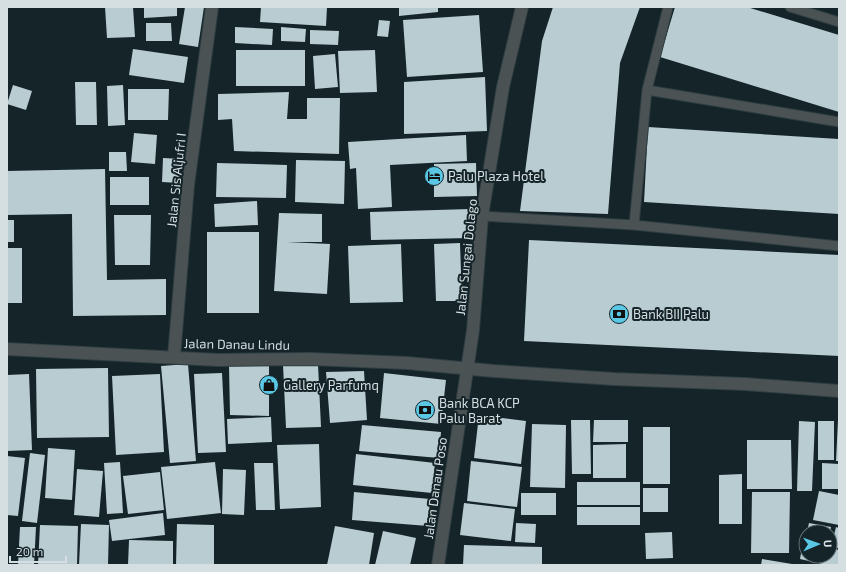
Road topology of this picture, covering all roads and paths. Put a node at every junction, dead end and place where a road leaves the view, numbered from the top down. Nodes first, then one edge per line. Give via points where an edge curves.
1 (212, 7) edge
2 (522, 7) edge
3 (668, 7) edge
4 (790, 7) edge
5 (839, 22) edge
6 (647, 90) junction
7 (839, 122) edge
8 (482, 216) junction
9 (634, 225) junction
10 (839, 246) edge
11 (7, 349) edge
12 (174, 357) junction
13 (467, 368) junction
14 (839, 391) edge
15 (438, 565) edge

1 - 12 street, Jalan Sis Aljufri I via 188,185
2 - 8 street, Jalan Sungai Dolago via 503,87
3 - 6 lane
4 - 5 lane
6 - 7 lane
6 - 9 lane
8 - 9 lane
8 - 13 street, Jalan Sungai Dolago via 473,330
9 - 10 lane
11 - 12 street, Jalan Danau Lindu
12 - 13 street, Jalan Danau Lindu via 218,360 311,359
13 - 14 street, Jalan Danau Lindu
13 - 15 street, Jalan Danau Poso

